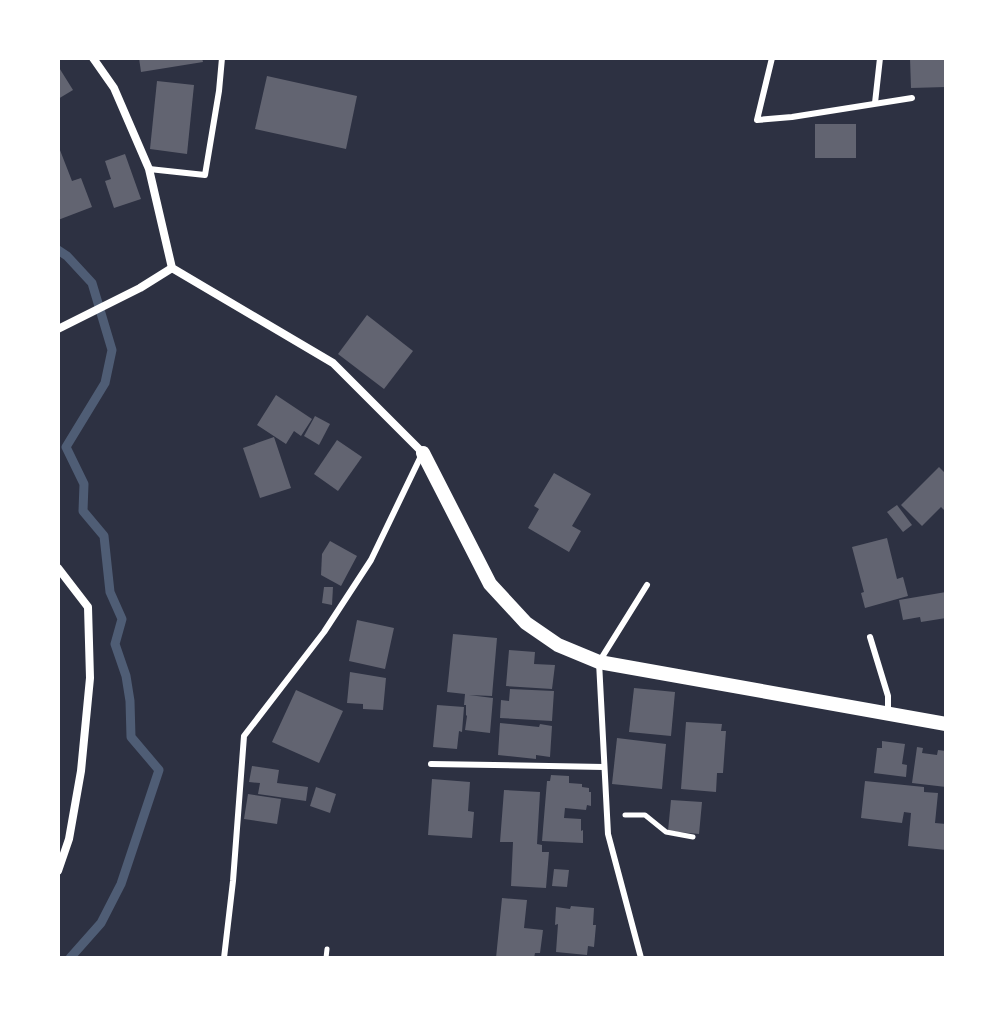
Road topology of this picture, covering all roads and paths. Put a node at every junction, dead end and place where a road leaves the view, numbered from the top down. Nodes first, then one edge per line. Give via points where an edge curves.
1 (93, 58) edge
2 (222, 58) edge
3 (772, 58) edge
4 (880, 58) edge
5 (912, 98) dead end
6 (875, 103) junction
7 (149, 169) junction
8 (172, 268) junction
9 (58, 329) edge
10 (423, 453) junction
11 (58, 568) edge
12 (647, 585) dead end
13 (870, 637) dead end
14 (599, 662) junction
15 (888, 713) junction
16 (946, 724) edge
17 (431, 764) dead end
18 (604, 767) junction
19 (607, 815) junction
20 (693, 837) dead end
21 (58, 871) edge
22 (327, 949) dead end
23 (224, 958) edge
24 (326, 958) edge
25 (641, 958) edge

1 - 7 street via 114,88
2 - 7 lane via 205,175
3 - 6 lane via 757,120
4 - 6 lane
5 - 6 lane
7 - 8 street
8 - 9 street
8 - 10 street via 333,363
10 - 14 street via 490,584 526,623 558,645
10 - 23 lane via 371,560 324,632 244,736
11 - 21 street via 88,607 90,678 78,785
12 - 14 lane
13 - 15 lane
14 - 15 street
14 - 18 lane
15 - 16 street
17 - 18 lane
18 - 19 lane
19 - 20 path via 645,815 666,832
19 - 25 lane
22 - 24 path

